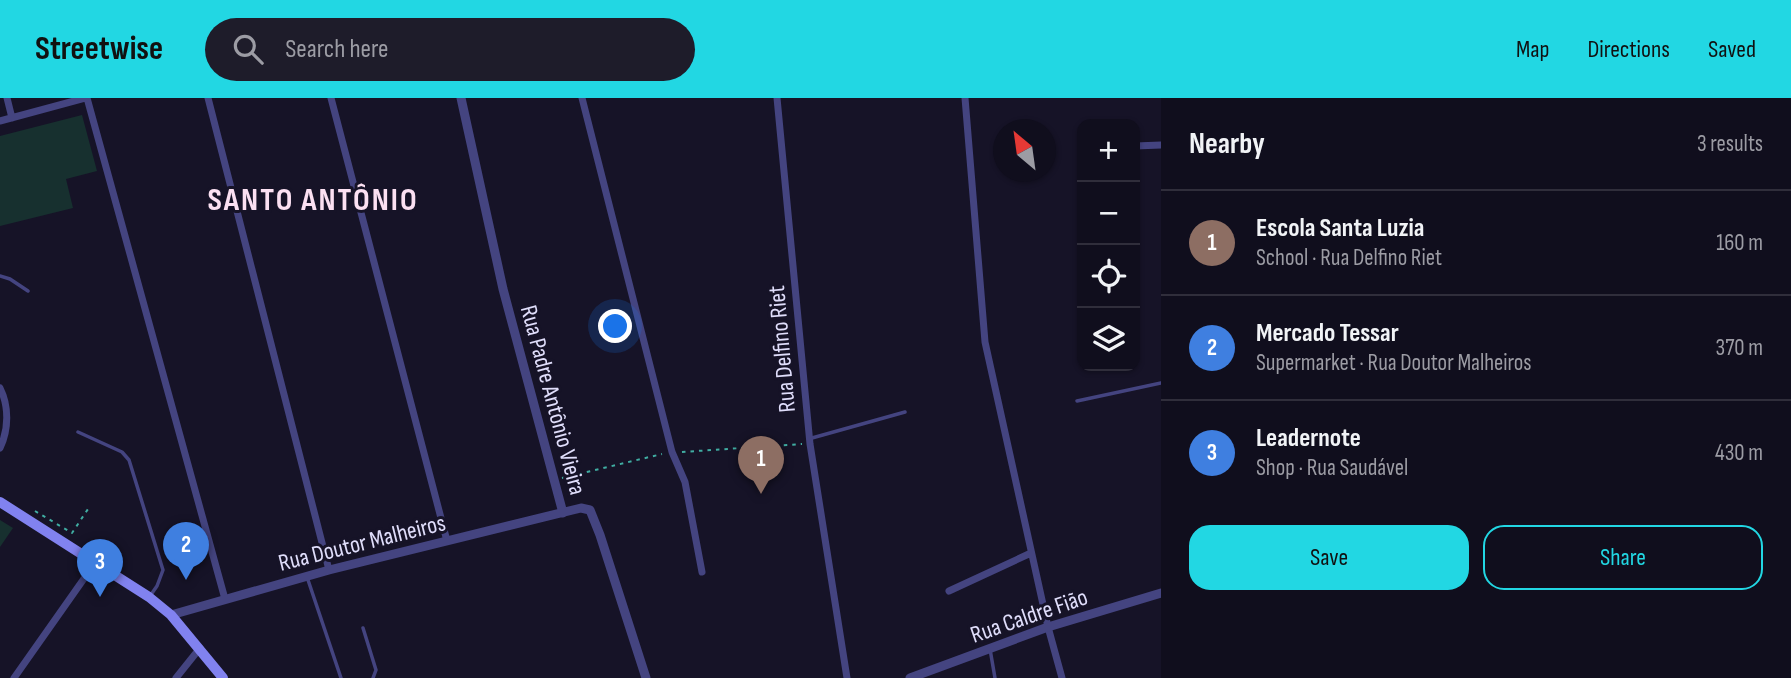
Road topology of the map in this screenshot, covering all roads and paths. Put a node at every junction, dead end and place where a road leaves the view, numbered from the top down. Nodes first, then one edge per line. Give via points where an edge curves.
1 (6, 98) edge
2 (86, 98) edge
3 (208, 98) edge
4 (331, 98) edge
5 (461, 98) edge
6 (582, 98) edge
7 (777, 98) edge
8 (965, 98) edge
9 (12, 118) junction
10 (0, 121) edge
11 (1161, 145) edge
12 (1140, 146) edge
13 (0, 276) edge
14 (28, 291) dead end
15 (1161, 383) edge
16 (0, 388) edge
17 (1077, 401) dead end
18 (905, 412) dead end
19 (78, 432) dead end
20 (810, 439) junction
21 (0, 448) edge
22 (0, 502) edge
23 (88, 509) dead end
24 (36, 510) dead end
25 (563, 513) junction
26 (447, 541) junction
27 (1031, 553) junction
28 (95, 562) junction
29 (329, 570) junction
30 (702, 572) dead end
31 (306, 576) junction
32 (949, 591) dead end
33 (1161, 593) edge
34 (149, 597) junction
35 (225, 598) junction
36 (171, 615) junction
37 (363, 628) dead end
38 (1048, 628) junction
39 (200, 648) junction
40 (990, 649) junction
41 (15, 678) edge
42 (176, 678) edge
43 (223, 678) edge
44 (341, 678) edge
45 (373, 678) edge
46 (646, 678) edge
47 (847, 678) edge
48 (910, 678) edge
49 (995, 678) edge
50 (1062, 678) edge

1 - 9 street
2 - 9 street
2 - 35 street
3 - 29 street
4 - 26 street
5 - 25 street, Rua Padre Antônio Vieira via 503,289
6 - 30 street via 672,452 685,482
7 - 20 street, Rua Delfino Riet
8 - 27 street via 985,342
9 - 10 street
11 - 12 street
13 - 14 lane
15 - 17 lane
16 - 21 street via 7,402
18 - 20 lane
19 - 34 lane via 122,452 129,460 163,570
20 - 47 street, Rua Delfino Riet
22 - 28 main road
23 - 24 path via 72,533
25 - 26 street, Rua Doutor Malheiros
25 - 46 street, Rua Padre Antônio Vieira via 590,510
26 - 29 street, Rua Doutor Malheiros
27 - 32 street
27 - 38 street
28 - 34 main road
28 - 41 street
29 - 31 street, Rua Doutor Malheiros
31 - 35 street, Rua Doutor Malheiros
31 - 44 lane
33 - 38 street, Rua Caldre Fião
34 - 36 main road
35 - 36 street, Rua Doutor Malheiros
36 - 39 main road
37 - 45 lane via 376,670
38 - 40 street, Rua Caldre Fião
38 - 50 street
39 - 42 street
39 - 43 main road
40 - 48 street, Rua Caldre Fião
40 - 49 lane

